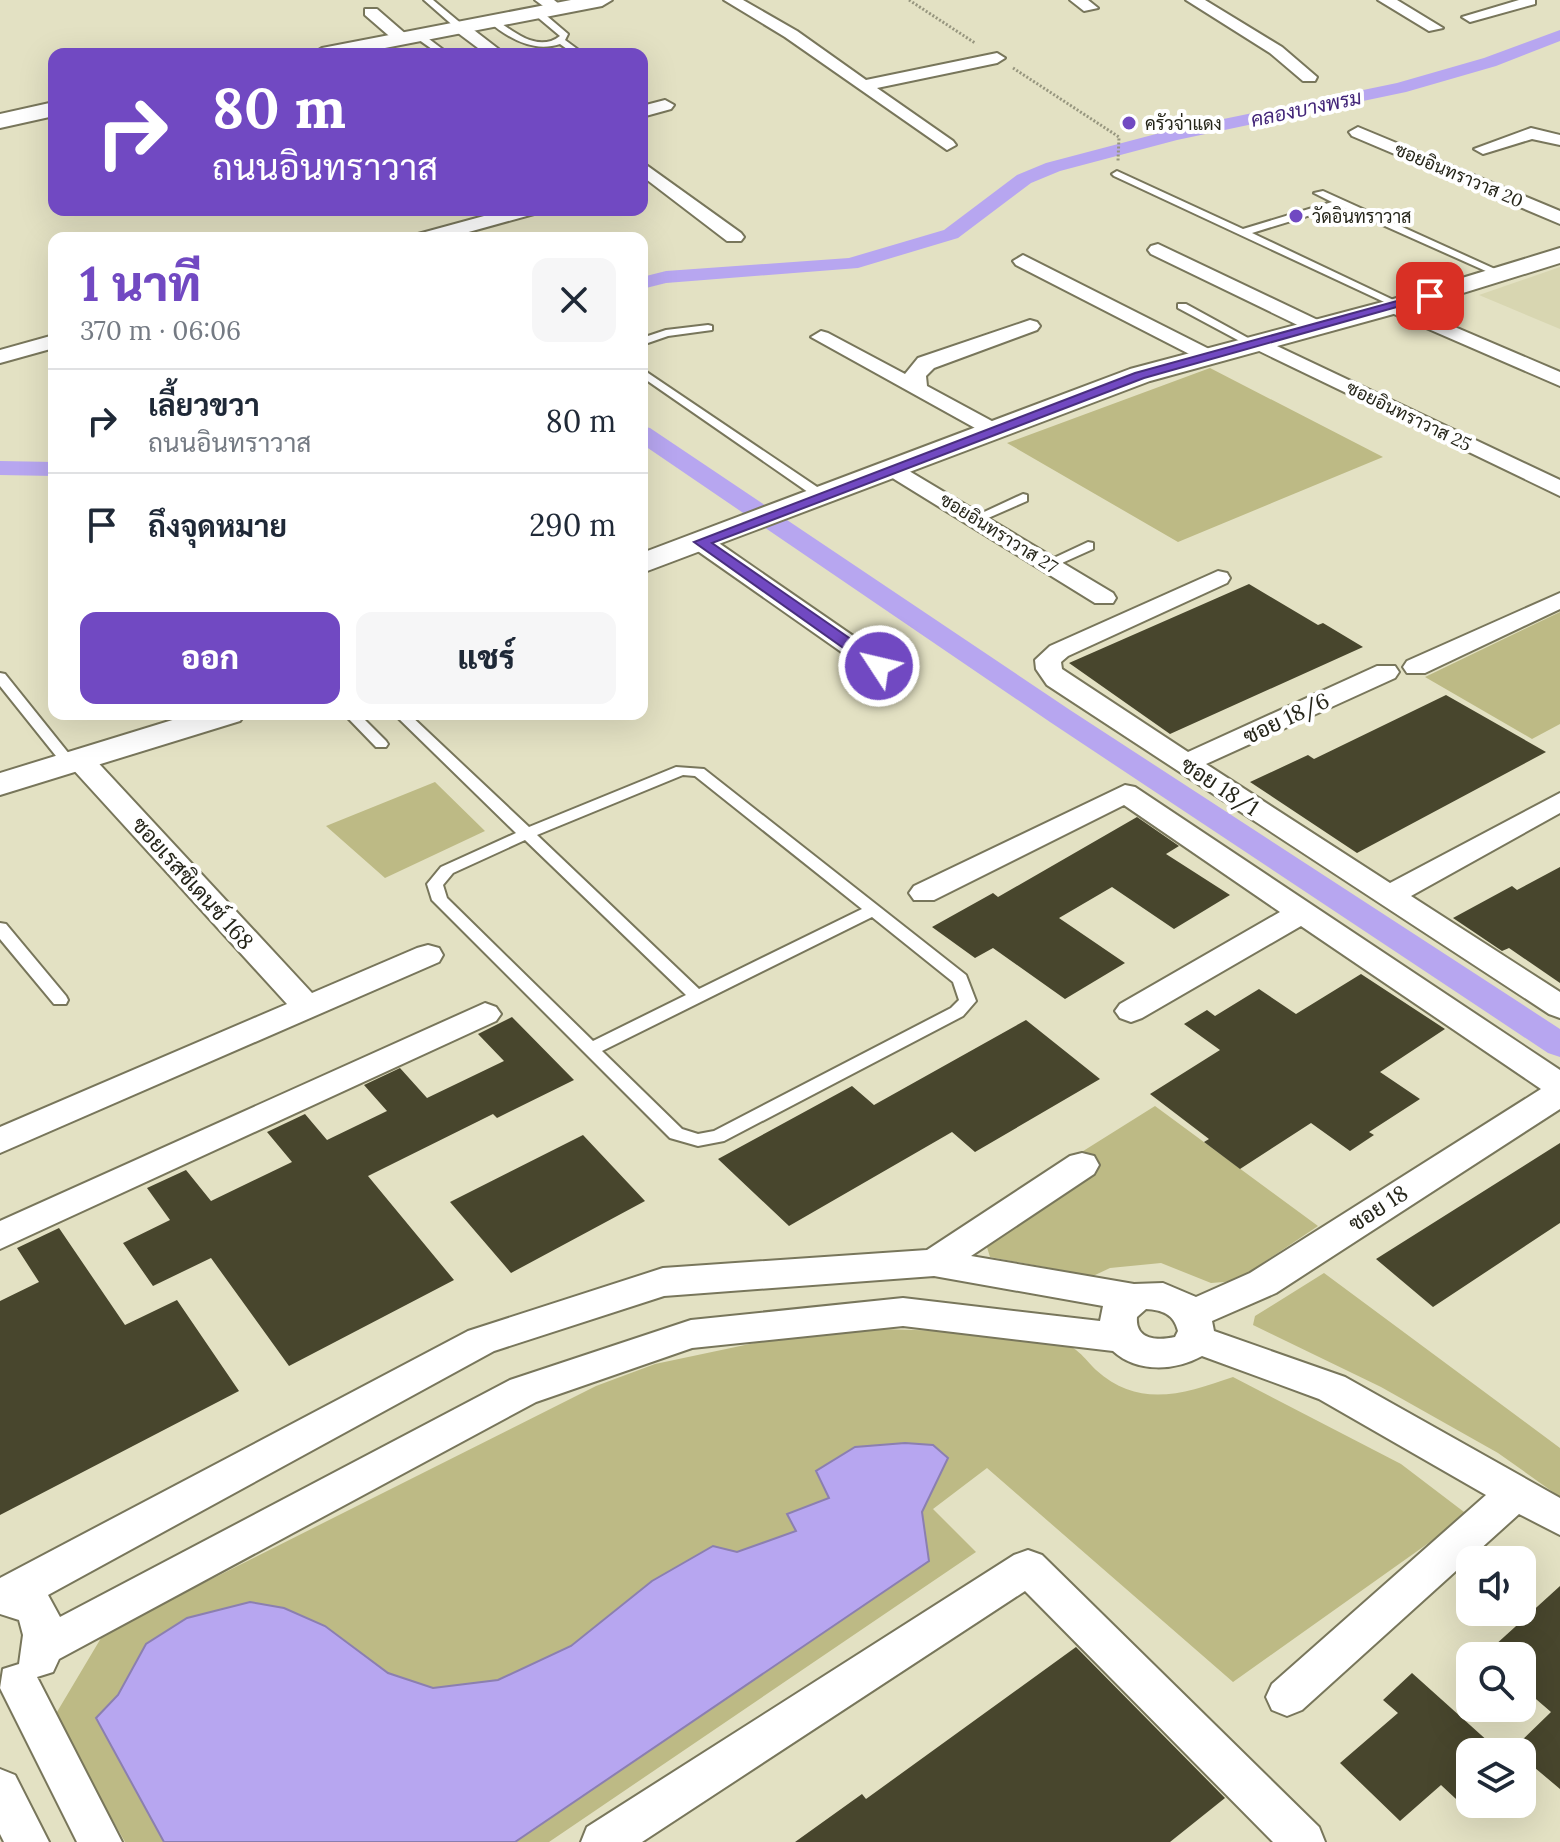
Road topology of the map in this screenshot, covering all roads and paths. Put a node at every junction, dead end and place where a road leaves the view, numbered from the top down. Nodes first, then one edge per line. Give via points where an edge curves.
1 (428, 0) edge
2 (602, 0) edge
3 (732, 0) edge
4 (1194, 0) edge
5 (1386, 0) edge
6 (1527, 0) edge
7 (546, 7) edge
8 (371, 12) dead end
9 (1470, 17) dead end
10 (492, 21) junction
11 (460, 27) junction
12 (1435, 28) dead end
13 (410, 36) junction
14 (561, 41) junction
15 (365, 48) edge
16 (433, 48) edge
17 (489, 48) edge
18 (571, 48) edge
19 (997, 58) dead end
20 (1309, 77) dead end
21 (865, 85) junction
22 (665, 105) dead end
23 (48, 110) edge
24 (648, 110) edge
25 (0, 121) edge
26 (1358, 132) dead end
27 (1119, 137) dead end
28 (1560, 140) edge
29 (947, 145) dead end
30 (1483, 149) dead end
31 (1117, 173) joint
32 (648, 175) edge
33 (1319, 193) dead end
34 (1340, 203) junction
35 (440, 216) edge
36 (510, 216) edge
37 (1560, 218) edge
38 (458, 232) edge
39 (466, 232) edge
40 (1244, 232) junction
41 (734, 237) dead end
42 (1158, 250) dead end
43 (1560, 255) edge
44 (1023, 261) dead end
45 (1501, 274) junction
46 (1182, 306) dead end
47 (1396, 306) junction
48 (1030, 326) dead end
49 (1317, 327) junction
50 (708, 328) dead end
51 (821, 337) dead end
52 (648, 340) edge
53 (48, 343) edge
54 (1256, 343) junction
55 (1208, 356) junction
56 (0, 357) edge
57 (648, 376) edge
58 (1560, 380) edge
59 (917, 389) junction
60 (993, 431) junction
61 (894, 469) junction
62 (1560, 489) edge
63 (822, 496) junction
64 (1023, 498) dead end
65 (975, 519) junction
66 (701, 542) junction
67 (1088, 546) dead end
68 (648, 558) edge
69 (1048, 564) junction
70 (1218, 578) dead end
71 (1104, 598) dead end
72 (1560, 600) edge
73 (879, 666) dead end
74 (1416, 667) dead end
75 (1386, 672) dead end
76 (0, 677) edge
77 (208, 720) edge
78 (357, 720) edge
79 (407, 720) edge
80 (381, 744) dead end
81 (75, 761) junction
82 (1185, 764) junction
83 (0, 784) edge
84 (1560, 801) edge
85 (526, 834) junction
86 (924, 893) dead end
87 (1389, 896) junction
88 (873, 910) junction
89 (1302, 912) junction
90 (0, 928) edge
91 (428, 955) dead end
92 (698, 997) junction
93 (60, 1000) dead end
94 (307, 1007) junction
95 (1560, 1007) edge
96 (1131, 1011) dead end
97 (485, 1014) dead end
98 (591, 1049) junction
99 (1560, 1086) edge
100 (1560, 1093) edge
101 (0, 1141) edge
102 (1082, 1165) dead end
103 (0, 1236) edge
104 (934, 1263) junction
105 (1134, 1298) junction
106 (1192, 1326) junction
107 (1123, 1338) junction
108 (1515, 1493) junction
109 (1560, 1518) edge
110 (5, 1596) edge
111 (44, 1646) junction
112 (9, 1687) edge
113 (1287, 1697) dead end
114 (0, 1789) edge
115 (27, 1842) edge
116 (100, 1842) edge
117 (603, 1842) edge
118 (1303, 1842) edge

1 - 11 lane
2 - 7 street
3 - 21 street
4 - 20 street via 1276,50
5 - 12 street
6 - 9 street
7 - 10 street
7 - 14 lane via 565,36
8 - 13 street
10 - 11 street
10 - 14 lane via 527,43
11 - 13 street
11 - 17 street
13 - 15 street
13 - 16 lane
14 - 18 lane
19 - 21 street
21 - 29 street
22 - 24 street
23 - 25 street
26 - 37 street, ซอยอินทราวาส 20
27 - 31 path
28 - 30 street via 1531,133
31 - 40 lane
32 - 41 street
33 - 34 lane
34 - 40 lane
34 - 45 lane
35 - 38 street
36 - 39 street
40 - 47 lane
42 - 49 street
43 - 45 street
44 - 55 street
45 - 47 street
46 - 54 lane
47 - 49 street
47 - 58 street
48 - 59 street via 926,363 915,375
49 - 54 street
50 - 52 lane
51 - 59 street
53 - 56 street
54 - 55 street
54 - 62 street, ซอยอินทราวาส 25
55 - 60 street via 1140,375
57 - 63 lane
59 - 60 street
60 - 61 street
61 - 63 street
61 - 65 street, ซอยอินทราวาส 27
63 - 66 street
64 - 65 lane
65 - 69 street, ซอยอินทราวาส 27
66 - 68 street
66 - 73 street
67 - 69 lane
69 - 71 street, ซอยอินทราวาส 27
70 - 82 street, ซอย 18/1 via 1048,660 1056,679
72 - 74 street
75 - 82 street, ซอย 18/6
76 - 81 lane
77 - 81 street
78 - 80 lane
79 - 85 lane
81 - 83 street
81 - 94 street, ซอยเรสซิเดนซ์ 168
82 - 87 street, ซอย 18/1
84 - 87 street
85 - 88 lane via 662,775 699,772
85 - 92 lane
85 - 98 lane via 447,870 435,884 440,900
86 - 89 street via 1125,793
87 - 95 street, ซอย 18/1
88 - 92 lane
88 - 98 lane via 960,979 968,1001 957,1012 718,1136 698,1140 676,1134
89 - 96 street
89 - 99 street
90 - 93 lane
91 - 94 street
92 - 98 lane
94 - 101 street
97 - 103 street
100 - 106 street, ซอย 18
102 - 104 street
104 - 105 street
104 - 110 street via 663,1282 481,1341
105 - 106 street via 1172,1299
105 - 107 street via 1117,1319
106 - 107 street via 1188,1347 1167,1355 1142,1352
106 - 108 street via 1332,1388
107 - 111 street via 903,1312 691,1334 523,1391
108 - 109 street
108 - 113 street
110 - 111 street via 24,1600 43,1618
111 - 112 street via 39,1659
112 - 116 street
114 - 115 street
117 - 118 street via 1028,1567

